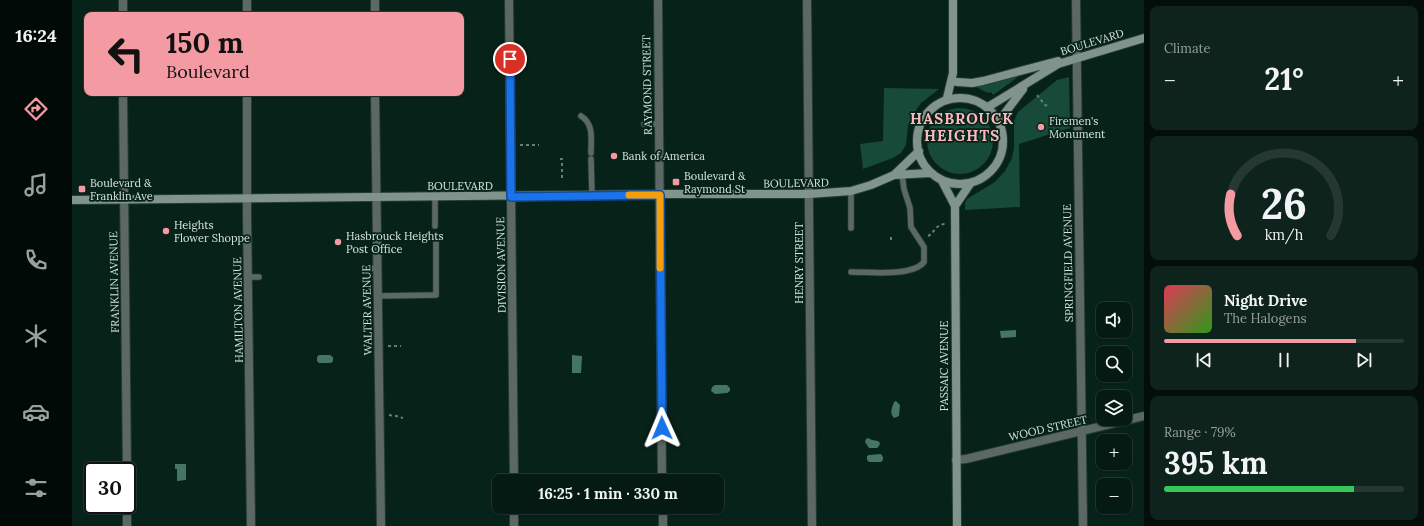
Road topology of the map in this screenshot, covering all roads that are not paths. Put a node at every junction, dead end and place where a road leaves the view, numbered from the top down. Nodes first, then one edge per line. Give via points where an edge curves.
1 (123, 0) edge
2 (246, 0) edge
3 (375, 0) edge
4 (509, 0) edge
5 (658, 0) edge
6 (807, 0) edge
7 (953, 0) edge
8 (1076, 0) edge
9 (123, 12) edge
10 (247, 12) edge
11 (375, 12) edge
12 (1144, 38) edge
13 (1076, 58) junction
14 (953, 73) junction
15 (957, 82) junction
16 (1028, 84) junction
17 (123, 96) edge
18 (247, 96) edge
19 (376, 96) edge
20 (962, 97) junction
21 (948, 98) junction
22 (988, 107) junction
23 (581, 116) dead end
24 (999, 121) junction
25 (644, 124) dead end
26 (659, 124) junction
27 (919, 151) junction
28 (591, 153) dead end
29 (591, 160) dead end
30 (930, 173) junction
31 (898, 175) junction
32 (942, 181) junction
33 (970, 184) junction
34 (851, 191) junction
35 (809, 194) junction
36 (592, 195) junction
37 (660, 195) junction
38 (377, 197) junction
39 (435, 197) junction
40 (511, 197) junction
41 (248, 199) junction
42 (72, 200) edge
43 (124, 200) junction
44 (954, 206) junction
45 (435, 226) dead end
46 (851, 228) dead end
47 (436, 235) dead end
48 (378, 268) junction
49 (366, 269) dead end
50 (851, 272) dead end
51 (249, 277) junction
52 (259, 277) dead end
53 (378, 296) junction
54 (1144, 416) edge
55 (1082, 432) junction
56 (956, 460) junction
57 (127, 462) edge
58 (514, 474) edge
59 (662, 474) edge
60 (127, 514) edge
61 (514, 514) edge
62 (663, 514) edge
63 (127, 526) edge
64 (251, 526) edge
65 (380, 526) edge
66 (514, 526) edge
67 (663, 526) edge
68 (812, 526) edge
69 (957, 526) edge
70 (1083, 526) edge

1 - 9 street
2 - 10 street
3 - 11 street
4 - 40 street, DIVISION AVENUE
5 - 26 street, RAYMOND STREET
6 - 35 street, HENRY STREET
7 - 14 street
8 - 13 street, SPRINGFIELD AVENUE
12 - 13 street, BOULEVARD
13 - 15 street via 976,83
13 - 16 street, BOULEVARD via 1052,68
13 - 55 street, SPRINGFIELD AVENUE
14 - 15 street
14 - 21 street
15 - 20 street
16 - 22 street, BOULEVARD
16 - 24 street, BOULEVARD
17 - 43 street, FRANKLIN AVENUE
18 - 41 street, HAMILTON AVENUE
19 - 38 street, WALTER AVENUE
20 - 21 street
20 - 22 street via 979,100
21 - 27 street via 927,113 918,136
22 - 24 street
23 - 28 lane via 591,128
24 - 33 street via 1004,140 1002,155 995,167
25 - 26 lane
26 - 37 street, RAYMOND STREET
27 - 30 street via 922,163
27 - 31 street, BOULEVARD
29 - 36 lane
30 - 31 street, BOULEVARD
30 - 32 street
31 - 34 street, BOULEVARD
31 - 50 lane via 910,208 911,228 924,247 924,260 920,266 899,272
32 - 33 street
32 - 44 street, PASSAIC AVENUE
33 - 44 street
34 - 35 street, BOULEVARD
34 - 46 lane
35 - 37 street, BOULEVARD
35 - 68 street, HENRY STREET
36 - 37 street, BOULEVARD
36 - 40 street, BOULEVARD
37 - 59 street, RAYMOND STREET
38 - 39 street, BOULEVARD
38 - 41 street, BOULEVARD
38 - 48 street, WALTER AVENUE
39 - 40 street, BOULEVARD
39 - 45 lane
40 - 58 street, DIVISION AVENUE
41 - 43 street, BOULEVARD
41 - 51 street, HAMILTON AVENUE
42 - 43 street, BOULEVARD
43 - 57 street, FRANKLIN AVENUE
44 - 56 street, PASSAIC AVENUE
47 - 53 lane via 436,295
48 - 49 lane
48 - 53 street, WALTER AVENUE
51 - 52 lane
51 - 64 street, HAMILTON AVENUE
53 - 65 street, WALTER AVENUE
54 - 55 street, WOOD STREET
55 - 56 street, WOOD STREET
55 - 70 street, SPRINGFIELD AVENUE
56 - 69 street, PASSAIC AVENUE
60 - 63 street
61 - 66 street
62 - 67 street

